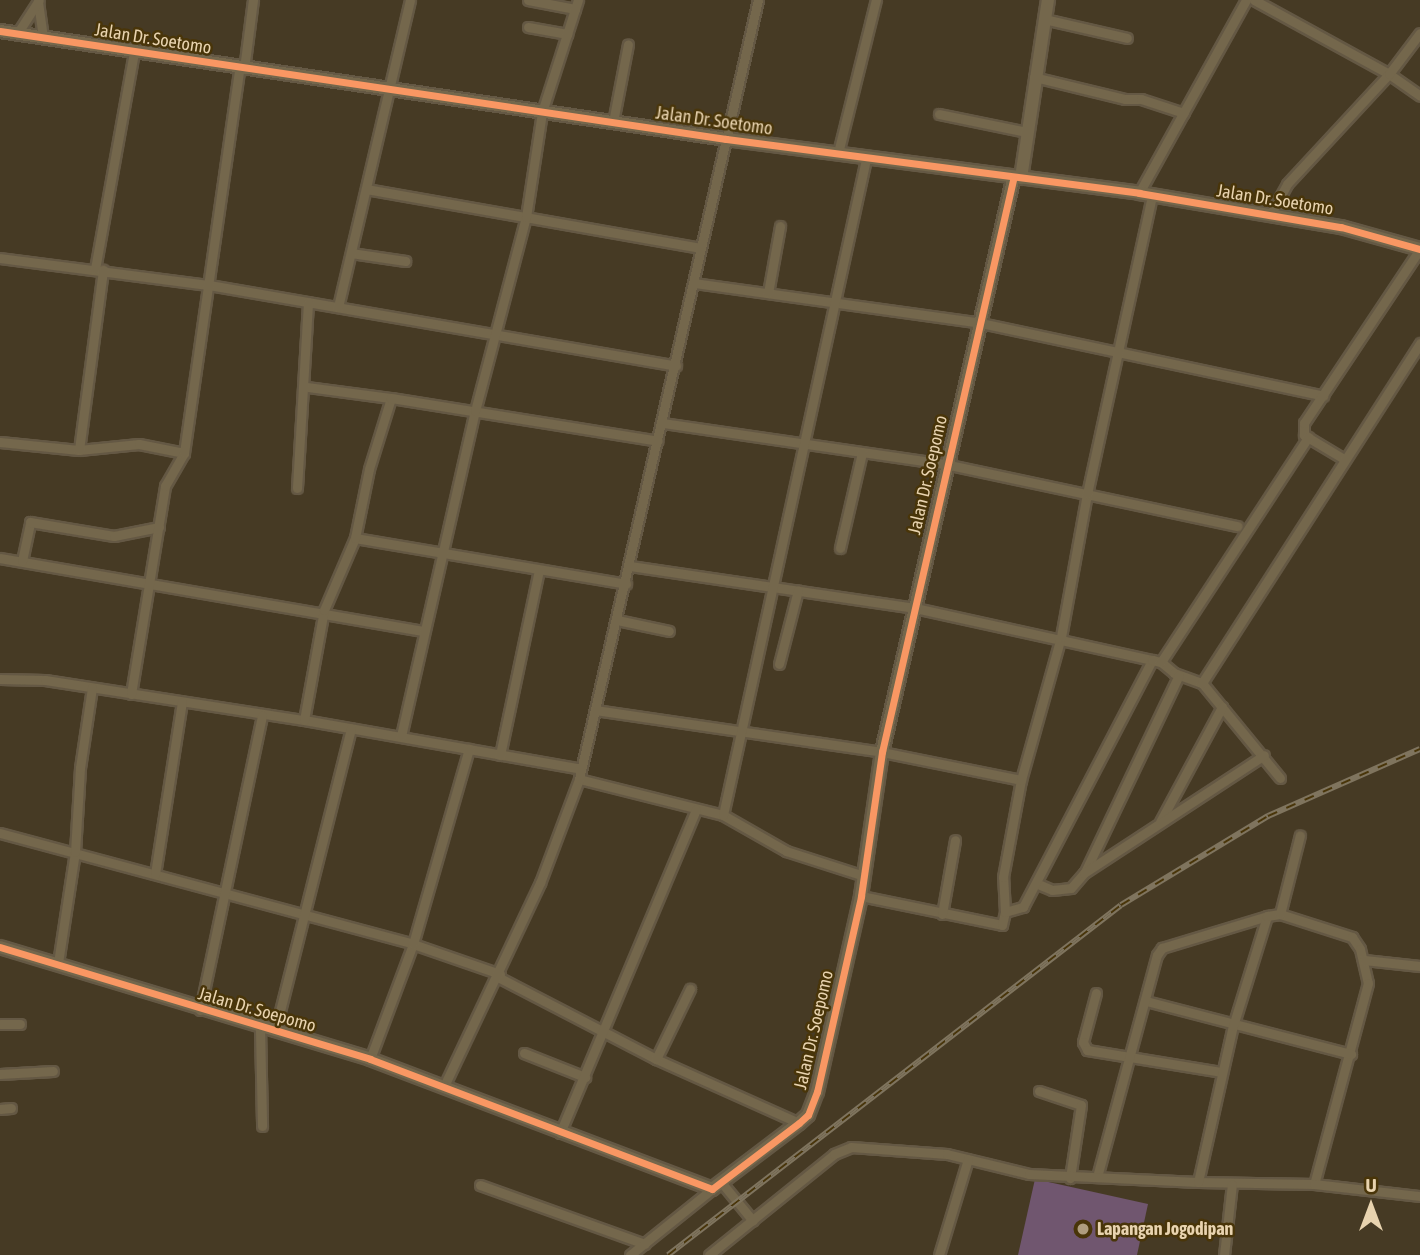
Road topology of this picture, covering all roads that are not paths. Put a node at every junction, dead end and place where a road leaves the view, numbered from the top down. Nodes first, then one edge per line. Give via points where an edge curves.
1 (253, 0) edge
2 (410, 0) edge
3 (528, 0) edge
4 (758, 0) edge
5 (876, 0) edge
6 (1048, 0) edge
7 (1246, 0) edge
8 (1254, 0) edge
9 (39, 1) edge
10 (577, 4) edge
11 (1044, 19) junction
12 (528, 27) dead end
13 (0, 31) edge
14 (1420, 33) edge
15 (17, 34) junction
16 (567, 34) junction
17 (43, 38) junction
18 (1127, 38) dead end
19 (628, 44) dead end
20 (134, 53) junction
21 (241, 69) junction
22 (1389, 74) junction
23 (1034, 77) junction
24 (390, 90) junction
25 (1420, 96) edge
26 (542, 112) junction
27 (1184, 113) junction
28 (939, 114) dead end
29 (614, 122) junction
30 (1027, 132) junction
31 (726, 139) junction
32 (838, 153) junction
33 (866, 159) junction
34 (1017, 179) junction
35 (366, 189) junction
36 (1145, 194) junction
37 (1270, 215) junction
38 (527, 217) junction
39 (779, 226) dead end
40 (701, 248) junction
41 (1420, 249) edge
42 (351, 253) junction
43 (0, 258) edge
44 (405, 261) dead end
45 (99, 270) junction
46 (694, 283) junction
47 (209, 285) junction
48 (768, 293) junction
49 (308, 302) junction
50 (836, 302) junction
51 (338, 307) junction
52 (981, 323) junction
53 (496, 336) junction
54 (1420, 343) edge
55 (1121, 350) junction
56 (676, 366) junction
57 (307, 387) junction
58 (1322, 396) junction
59 (391, 398) junction
60 (475, 411) junction
61 (663, 423) junction
62 (1308, 437) junction
63 (658, 441) junction
64 (0, 442) edge
65 (806, 446) junction
66 (79, 450) junction
67 (184, 453) junction
68 (862, 453) junction
69 (1344, 459) junction
70 (945, 464) junction
71 (297, 488) dead end
72 (1087, 494) junction
73 (1237, 526) dead end
74 (159, 527) junction
75 (355, 538) junction
76 (840, 548) dead end
77 (442, 555) junction
78 (0, 558) edge
79 (22, 561) junction
80 (631, 566) junction
81 (539, 570) junction
82 (148, 581) junction
83 (626, 584) junction
84 (773, 587) junction
85 (798, 590) junction
86 (915, 608) junction
87 (324, 610) junction
88 (617, 620) junction
89 (423, 631) junction
90 (669, 631) dead end
91 (1061, 637) junction
92 (1157, 661) junction
93 (779, 664) dead end
94 (1180, 675) junction
95 (0, 679) edge
96 (1202, 684) junction
97 (92, 688) junction
98 (131, 694) junction
99 (182, 702) junction
100 (1223, 707) junction
101 (595, 710) junction
102 (262, 715) junction
103 (304, 720) junction
104 (351, 728) junction
105 (740, 730) junction
106 (401, 736) junction
107 (469, 749) junction
108 (883, 751) junction
109 (500, 755) junction
110 (1264, 755) junction
111 (580, 774) junction
112 (1280, 778) dead end
113 (1021, 780) junction
114 (696, 809) junction
115 (723, 815) junction
116 (1159, 824) junction
117 (0, 833) edge
118 (1300, 835) dead end
119 (955, 840) dead end
120 (75, 852) junction
121 (1084, 873) junction
122 (155, 874) junction
123 (864, 876) junction
124 (1038, 884) junction
125 (228, 894) junction
126 (861, 896) junction
127 (1005, 912) junction
128 (942, 914) junction
129 (1280, 914) junction
130 (306, 915) junction
131 (1267, 916) junction
132 (414, 944) junction
133 (0, 947) edge
134 (1364, 960) junction
135 (58, 963) junction
136 (1420, 966) edge
137 (499, 976) junction
138 (690, 989) dead end
139 (1096, 993) dead end
140 (1146, 1001) junction
141 (200, 1010) junction
142 (0, 1024) edge
143 (20, 1024) dead end
144 (1233, 1026) junction
145 (260, 1027) junction
146 (275, 1031) junction
147 (605, 1033) junction
148 (524, 1053) dead end
149 (1351, 1054) junction
150 (1131, 1057) junction
151 (370, 1059) junction
152 (656, 1059) junction
153 (53, 1072) dead end
154 (1222, 1072) junction
155 (0, 1074) edge
156 (585, 1077) junction
157 (444, 1086) junction
158 (1039, 1091) dead end
159 (11, 1108) dead end
160 (0, 1109) edge
161 (799, 1123) junction
162 (261, 1126) dead end
163 (561, 1133) junction
164 (968, 1159) junction
165 (1097, 1177) junction
166 (1070, 1178) junction
167 (1198, 1182) junction
168 (1232, 1184) junction
169 (1314, 1184) junction
170 (480, 1185) dead end
171 (716, 1185) junction
172 (1420, 1196) edge
173 (753, 1220) junction
174 (645, 1244) junction
175 (630, 1255) edge
176 (709, 1255) edge
177 (939, 1255) edge
178 (1224, 1255) edge

1 - 21 street
2 - 24 street
3 - 10 street
4 - 31 street
5 - 32 street
6 - 11 street, Jalan Dr. Soepomo
7 - 27 street
8 - 22 street
9 - 15 street
9 - 17 street
10 - 16 street
11 - 18 street
11 - 23 street, Jalan Dr. Soepomo
12 - 16 street
13 - 15 street, Jalan Dr. Soetomo
14 - 22 street
15 - 17 street, Jalan Dr. Soetomo
16 - 26 street
17 - 20 street, Jalan Dr. Soetomo
19 - 29 street
20 - 21 street, Jalan Dr. Soetomo
20 - 45 street
21 - 24 street, Jalan Dr. Soetomo
21 - 47 street
22 - 25 street
22 - 37 street via 1287,184
23 - 27 street via 1142,99
23 - 30 street, Jalan Dr. Soepomo
24 - 26 street, Jalan Dr. Soetomo
24 - 35 street
26 - 29 street, Jalan Dr. Soetomo
26 - 38 street
27 - 36 street
28 - 30 street
29 - 31 street, Jalan Dr. Soetomo
30 - 34 street, Jalan Dr. Soepomo
31 - 32 street, Jalan Dr. Soetomo
31 - 40 street
32 - 33 street, Jalan Dr. Soetomo
33 - 34 street, Jalan Dr. Soetomo
33 - 50 street
34 - 36 street, Jalan Dr. Soetomo
34 - 52 street, Jalan Dr. Soepomo
35 - 38 street
35 - 42 street
36 - 37 street, Jalan Dr. Soetomo
36 - 55 street
37 - 41 street, Jalan Dr. Soetomo via 1359,230
38 - 40 street
38 - 53 street
39 - 48 street
40 - 46 street
41 - 58 street
42 - 44 street
42 - 51 street
43 - 45 street
45 - 47 street
45 - 66 street
46 - 48 street
46 - 56 street
47 - 49 street
47 - 67 street
48 - 50 street
49 - 51 street
49 - 57 street
50 - 52 street
50 - 65 street
51 - 53 street
52 - 55 street
52 - 70 street, Jalan Dr. Soepomo
53 - 56 street
53 - 60 street
54 - 69 street
55 - 58 street
55 - 72 street
56 - 61 street
57 - 59 street
57 - 71 street
58 - 62 street via 1303,427
59 - 60 street
59 - 75 street via 369,469
60 - 63 street
60 - 77 street
61 - 63 street
61 - 65 street
62 - 69 street
62 - 92 street
63 - 80 street
64 - 66 street
65 - 68 street
65 - 84 street
66 - 67 street via 139,444
67 - 74 street via 167,480
68 - 70 street
68 - 76 street
69 - 96 street
70 - 72 street
70 - 86 street, Jalan Dr. Soepomo
72 - 73 street
72 - 91 street
74 - 79 street via 114,536 30,522
74 - 82 street
75 - 77 street
75 - 87 street
77 - 81 street
77 - 89 street
78 - 79 street
79 - 82 street
80 - 83 street
80 - 84 street
81 - 83 street
81 - 109 street
82 - 87 street
82 - 98 street
83 - 88 street
84 - 85 street
84 - 105 street
85 - 86 street
85 - 93 street
86 - 91 street
86 - 108 street, Jalan Dr. Soepomo
87 - 89 street
87 - 103 street
88 - 90 street
88 - 101 street
89 - 106 street
91 - 92 street
91 - 113 street
92 - 94 street
92 - 124 street
94 - 96 street
94 - 121 street
95 - 97 street
96 - 100 street
97 - 98 street
97 - 120 street via 80,768
98 - 99 street
99 - 102 street
99 - 122 street
100 - 110 street
100 - 116 street
101 - 105 street
101 - 111 street
102 - 103 street
102 - 125 street
103 - 104 street
104 - 106 street
104 - 130 street
105 - 108 street
105 - 115 street
106 - 107 street
107 - 109 street
107 - 132 street
108 - 113 street
108 - 123 street, Jalan Dr. Soepomo
109 - 111 street
110 - 112 street
110 - 116 street
111 - 114 street
111 - 137 street
113 - 127 street via 1003,877
114 - 115 street
114 - 147 street via 656,898
115 - 123 street via 786,851
116 - 121 street
117 - 120 street
118 - 129 street
119 - 128 street
120 - 122 street
120 - 135 street
121 - 124 street via 1065,891
122 - 125 street
123 - 126 street, Jalan Dr. Soepomo
124 - 127 street via 1023,906
125 - 130 street
125 - 141 street
126 - 128 street
126 - 161 street, Jalan Dr. Soepomo via 817,1092 808,1115
127 - 128 street via 1002,925
129 - 131 street
129 - 134 street via 1352,937
130 - 132 street
130 - 146 street
131 - 140 street via 1162,948
131 - 144 street
132 - 137 street
132 - 151 street
133 - 135 street, Jalan Dr. Soepomo
134 - 136 street
134 - 149 street via 1367,1001
135 - 141 street, Jalan Dr. Soepomo
137 - 147 street
137 - 157 street
138 - 152 street
139 - 150 street via 1084,1047
140 - 144 street
140 - 150 street
141 - 145 street, Jalan Dr. Soepomo
142 - 143 street
144 - 149 street
144 - 154 street
145 - 146 street, Jalan Dr. Soepomo
145 - 162 street
146 - 151 street, Jalan Dr. Soepomo
147 - 152 street
147 - 156 street
148 - 156 street
149 - 169 street
150 - 154 street
150 - 165 street
151 - 157 street, Jalan Dr. Soepomo
152 - 161 street
153 - 155 street
154 - 167 street
156 - 163 street
157 - 163 street, Jalan Dr. Soepomo
158 - 166 street via 1081,1105
159 - 160 street
161 - 171 street, Jalan Dr. Soepomo
163 - 171 street, Jalan Dr. Soepomo
164 - 166 street via 1018,1172
164 - 173 street via 873,1147 844,1149
164 - 177 street
165 - 166 street
165 - 167 street
167 - 168 street
168 - 169 street
168 - 178 street
169 - 172 street
170 - 174 street
171 - 173 street
171 - 174 street
173 - 176 street
174 - 175 street

